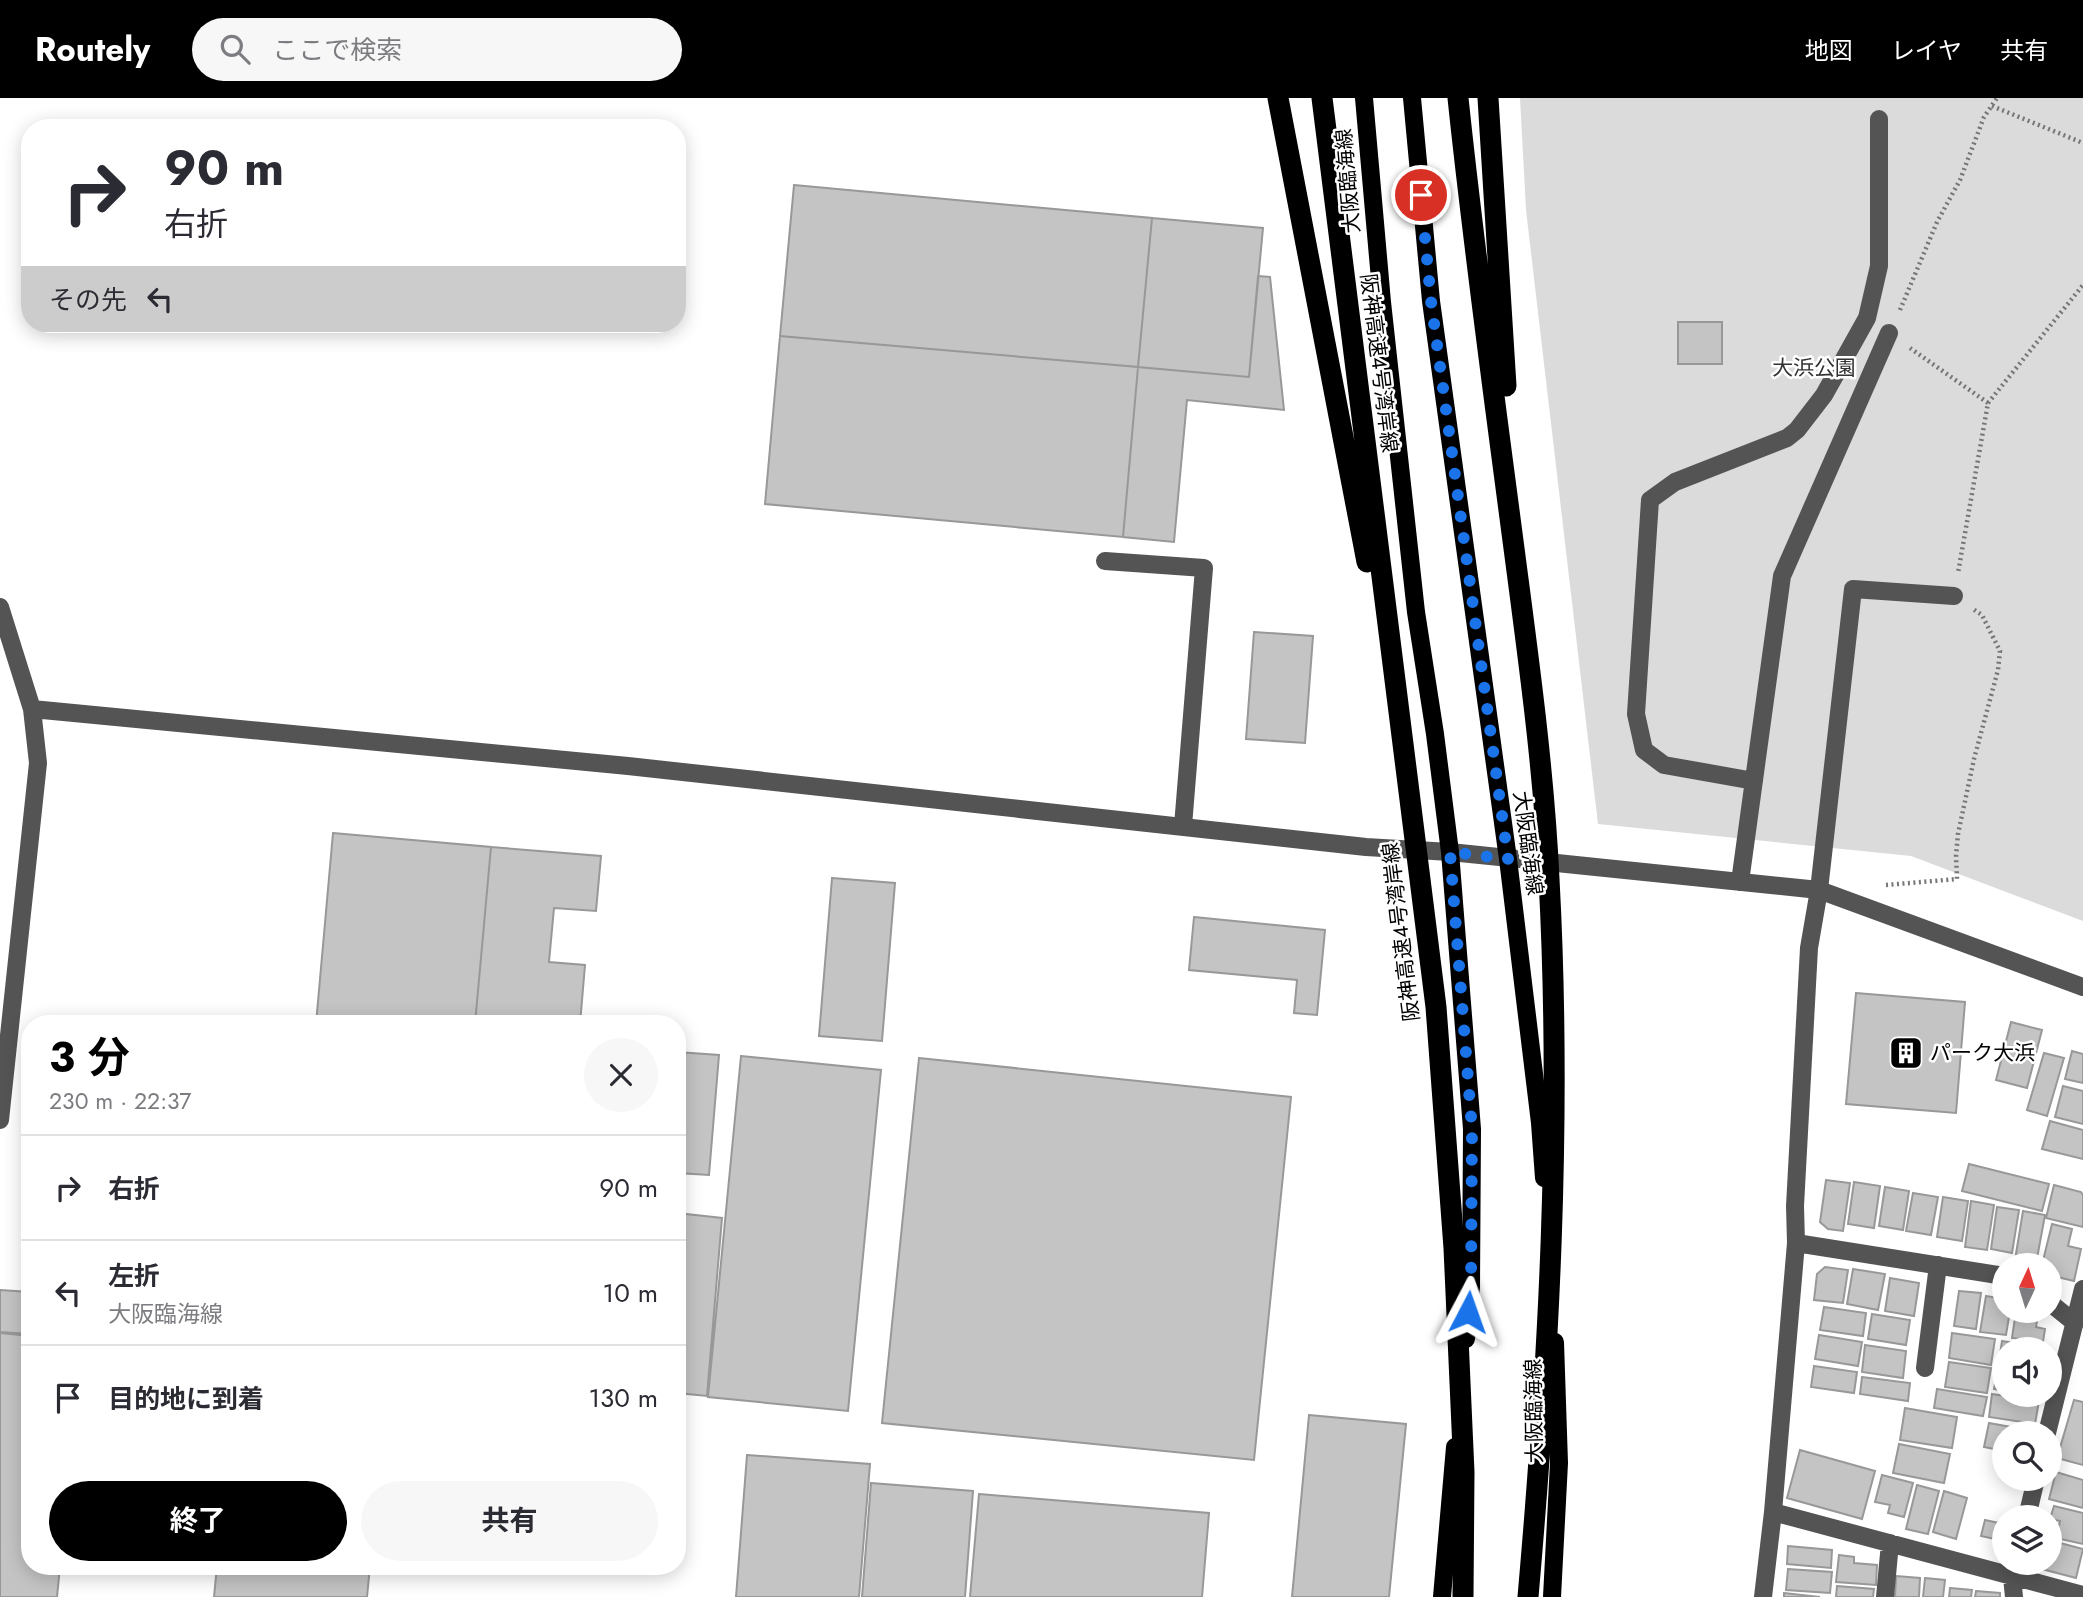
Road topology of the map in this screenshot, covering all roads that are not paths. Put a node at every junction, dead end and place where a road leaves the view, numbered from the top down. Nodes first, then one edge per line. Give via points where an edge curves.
1 (1278, 98) edge
2 (1322, 98) edge
3 (1364, 98) edge
4 (1412, 98) edge
5 (1458, 98) edge
6 (1488, 98) edge
7 (1879, 119) dead end
8 (1889, 333) road end
9 (1509, 512) junction
10 (1105, 561) dead end
11 (1954, 596) road end
12 (0, 607) edge
13 (32, 709) junction
14 (1404, 750) junction
15 (1754, 781) junction
16 (1183, 827) junction
17 (1450, 852) junction
18 (1508, 859) junction
19 (1740, 882) junction
20 (1819, 890) junction
21 (2083, 987) edge
22 (0, 1121) edge
23 (1796, 1243) junction
24 (1938, 1265) junction
25 (1992, 1274) edge
26 (2083, 1289) edge
27 (2062, 1312) edge
28 (2075, 1323) junction
29 (1925, 1368) dead end
30 (2050, 1421) edge
31 (1773, 1512) junction
32 (1890, 1543) junction
33 (1992, 1565) edge
34 (2014, 1575) edge
35 (2028, 1575) edge
36 (2083, 1595) edge
37 (1442, 1597) edge
38 (1463, 1597) edge
39 (1528, 1597) edge
40 (1552, 1597) edge
41 (1763, 1597) edge
42 (1885, 1597) edge
43 (2014, 1597) edge

1 - 14 highway
2 - 14 highway, 阪神高速4号湾岸線
3 - 17 main road, 大阪臨海線 via 1416,612
4 - 18 main road, 大阪臨海線 via 1431,301
5 - 9 highway
6 - 9 highway
7 - 15 street via 1879,267 1867,317 1824,395 1787,438 1675,482 1650,500 1636,714 1643,750 1664,765
8 - 15 street via 1782,576
9 - 39 highway via 1535,709 1548,865 1555,1042 1554,1187
10 - 16 street via 1204,568
11 - 20 street via 1853,589
12 - 13 street
13 - 16 street via 642,767
13 - 22 street via 38,763
14 - 38 highway, 阪神高速4号湾岸線 via 1436,1007 1454,1248 1464,1472
15 - 19 street
16 - 17 street
17 - 18 street
17 - 37 main road, 大阪臨海線 via 1472,1129 1471,1274
18 - 19 street
18 - 40 main road, 大阪臨海線 via 1540,1123 1553,1296 1559,1462
19 - 20 street
20 - 21 street
20 - 23 street via 1809,948
23 - 24 street
23 - 31 street
24 - 25 street
24 - 29 street
26 - 28 street
27 - 28 street
28 - 30 street
31 - 32 street
31 - 41 street
32 - 33 street
32 - 42 street
34 - 43 street
35 - 36 street

